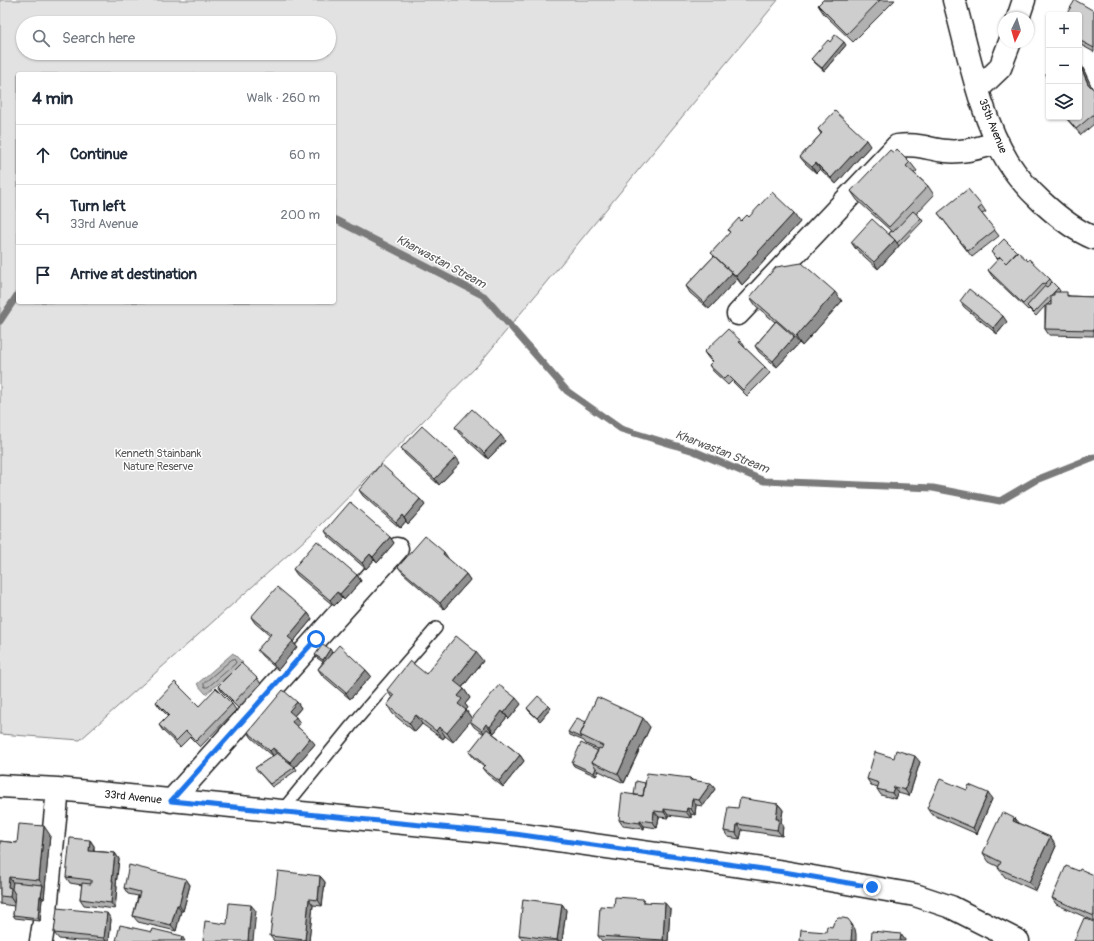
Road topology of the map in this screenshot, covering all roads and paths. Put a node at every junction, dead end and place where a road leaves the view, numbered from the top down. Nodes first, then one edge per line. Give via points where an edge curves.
1 (954, 0) edge
2 (1024, 0) edge
3 (1020, 12) edge
4 (1008, 48) edge
5 (978, 90) junction
6 (998, 143) junction
7 (1094, 238) edge
8 (738, 314) dead end
9 (397, 549) dead end
10 (436, 628) dead end
11 (0, 786) edge
12 (58, 789) junction
13 (171, 801) junction
14 (281, 812) junction
15 (41, 941) edge
16 (1018, 941) edge

1 - 5 street, 35th Avenue
2 - 3 street
4 - 5 street via 1000,68
5 - 6 street, 35th Avenue
6 - 7 street, 35th Avenue via 1008,162 1051,211
6 - 8 street via 946,152 917,145 897,146
9 - 13 street
10 - 14 lane
11 - 12 street, 33rd Avenue
12 - 13 street, 33rd Avenue
12 - 15 street
13 - 14 street, 33rd Avenue
14 - 16 street, 33rd Avenue via 515,834 784,872 915,895 951,907

